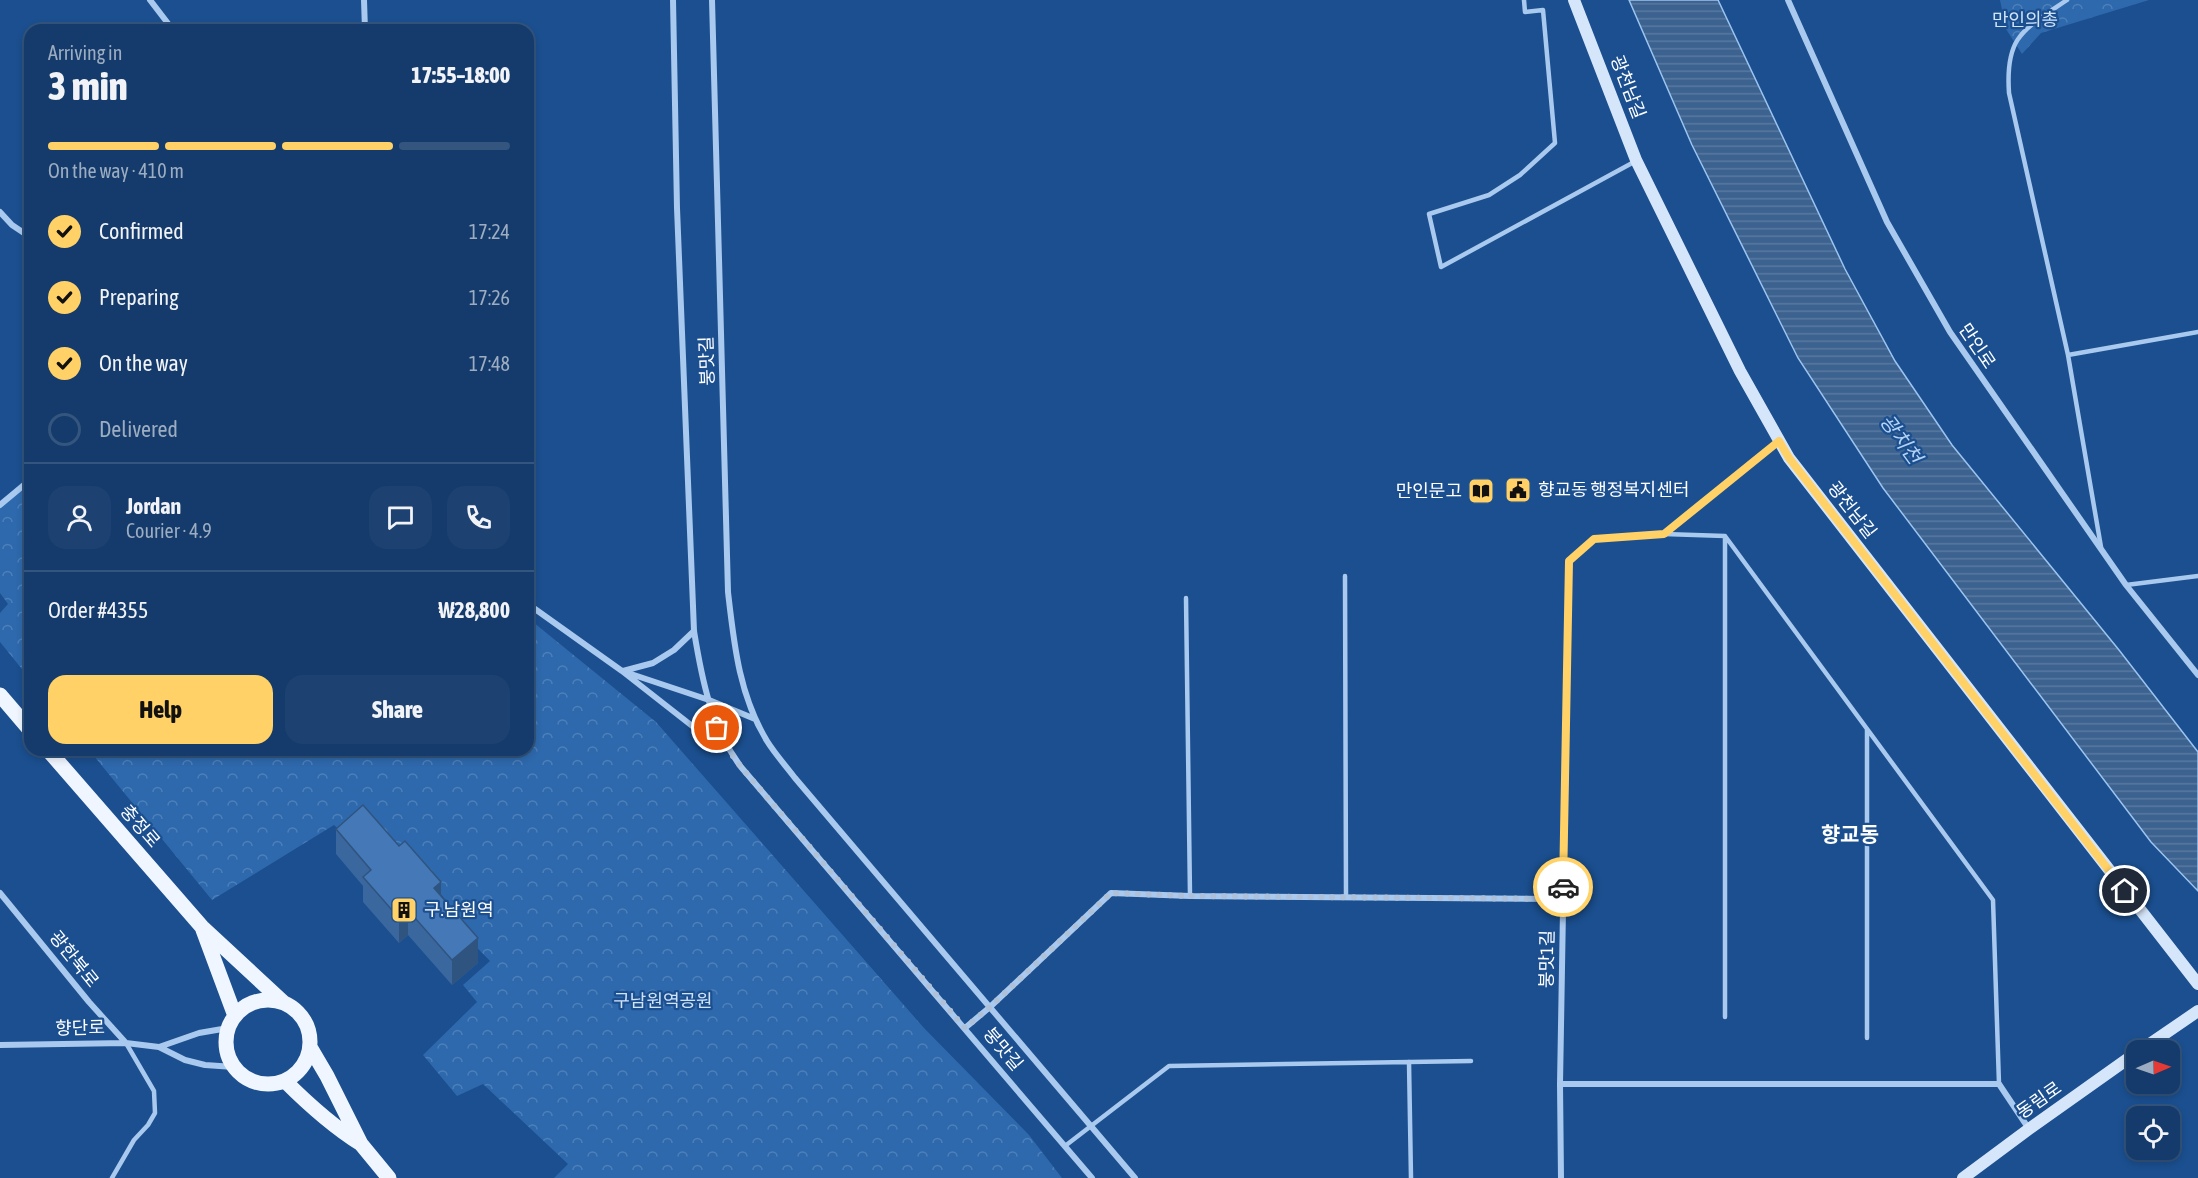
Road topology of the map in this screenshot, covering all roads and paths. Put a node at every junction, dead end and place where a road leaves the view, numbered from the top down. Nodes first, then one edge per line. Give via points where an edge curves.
1 (150, 0) edge
2 (364, 0) edge
3 (673, 0) edge
4 (712, 0) edge
5 (1524, 0) edge
6 (1574, 0) edge
7 (1788, 0) edge
8 (2067, 0) edge
9 (169, 24) edge
10 (365, 24) edge
11 (1636, 160) junction
12 (0, 212) edge
13 (24, 233) edge
14 (2198, 332) edge
15 (2068, 355) junction
16 (1779, 441) junction
17 (24, 485) edge
18 (0, 505) edge
19 (1664, 534) junction
20 (1725, 536) junction
21 (2102, 550) junction
22 (1345, 576) dead end
23 (2198, 576) edge
24 (2126, 585) junction
25 (1186, 598) dead end
26 (534, 608) edge
27 (694, 631) junction
28 (622, 671) junction
29 (2198, 675) edge
30 (0, 695) edge
31 (709, 700) junction
32 (755, 718) junction
33 (24, 723) edge
34 (1867, 729) junction
35 (727, 748) junction
36 (53, 756) edge
37 (0, 892) edge
38 (1190, 896) junction
39 (1346, 896) junction
40 (1563, 899) junction
41 (202, 927) junction
42 (2198, 984) edge
43 (284, 1003) junction
44 (990, 1007) junction
45 (2198, 1011) edge
46 (1725, 1017) dead end
47 (232, 1022) junction
48 (965, 1028) junction
49 (1867, 1038) dead end
50 (2155, 1040) edge
51 (126, 1043) junction
52 (0, 1045) edge
53 (159, 1047) junction
54 (310, 1047) junction
55 (2126, 1060) edge
56 (1471, 1061) dead end
57 (1409, 1062) junction
58 (234, 1067) junction
59 (285, 1081) junction
60 (1560, 1084) junction
61 (1999, 1084) junction
62 (1091, 1125) junction
63 (2029, 1129) junction
64 (361, 1144) junction
65 (1065, 1146) junction
66 (1969, 1176) edge
67 (112, 1178) edge
68 (389, 1178) edge
69 (1092, 1178) edge
70 (1136, 1178) edge
71 (1411, 1178) edge
72 (1560, 1178) edge

1 - 9 street
2 - 10 street
3 - 27 street, 붕맛길
4 - 32 street, 붕맛길 via 728,592 735,656
5 - 11 lane via 1525,12 1543,10 1555,143 1520,175 1489,195 1429,214 1441,267
6 - 11 street, 광천남길
7 - 21 street, 만인로 via 1896,240 1950,333
8 - 15 lane via 2019,37 2011,49 2007,73
11 - 16 street, 광천남길 via 1740,371
12 - 13 street
14 - 15 lane
15 - 21 lane
16 - 19 street
16 - 42 street, 광천남길
17 - 18 street
19 - 20 lane
19 - 40 street, 붕맛1길 via 1594,539 1569,561
20 - 34 lane
20 - 46 lane
21 - 24 street, 만인로
22 - 39 lane
23 - 24 lane
24 - 29 street, 만인로
25 - 38 lane
26 - 28 street, 붕맛길
27 - 28 street via 654,663
27 - 31 street, 붕맛길
28 - 31 street, 붕맛길
28 - 35 street, 붕맛길 via 696,729
30 - 33 main road
31 - 32 street, 붕맛길
31 - 35 street, 붕맛길
32 - 44 street, 붕맛길 via 795,778
34 - 49 lane
34 - 61 lane via 1993,900
35 - 48 street, 붕맛길
36 - 41 main road, 충정로
37 - 51 street, 광한북로
38 - 39 street
38 - 44 street via 1111,893
39 - 40 street
40 - 60 street, 붕맛1길
41 - 43 main road, 충정로
41 - 47 main road, 충정로
43 - 47 main road via 257,1001 245,1007
43 - 54 main road via 304,1020
44 - 48 street
44 - 62 street, 붕맛길
45 - 50 street
47 - 53 street, 향단로
47 - 58 main road via 226,1041
48 - 65 street, 붕맛길
51 - 52 street, 향단로
51 - 53 street, 향단로
51 - 67 lane via 154,1091 155,1113
53 - 58 street, 향단로 via 185,1060
54 - 59 main road via 306,1061
54 - 64 main road
55 - 63 street, 동림로
56 - 57 lane
57 - 62 lane via 1169,1066
57 - 71 lane
58 - 59 main road via 257,1083
59 - 64 main road via 334,1128
60 - 61 street
60 - 72 street, 붕맛1길
61 - 63 street
62 - 65 lane
62 - 70 street, 붕맛길
63 - 66 street, 동림로
64 - 68 main road
65 - 69 street, 붕맛길

